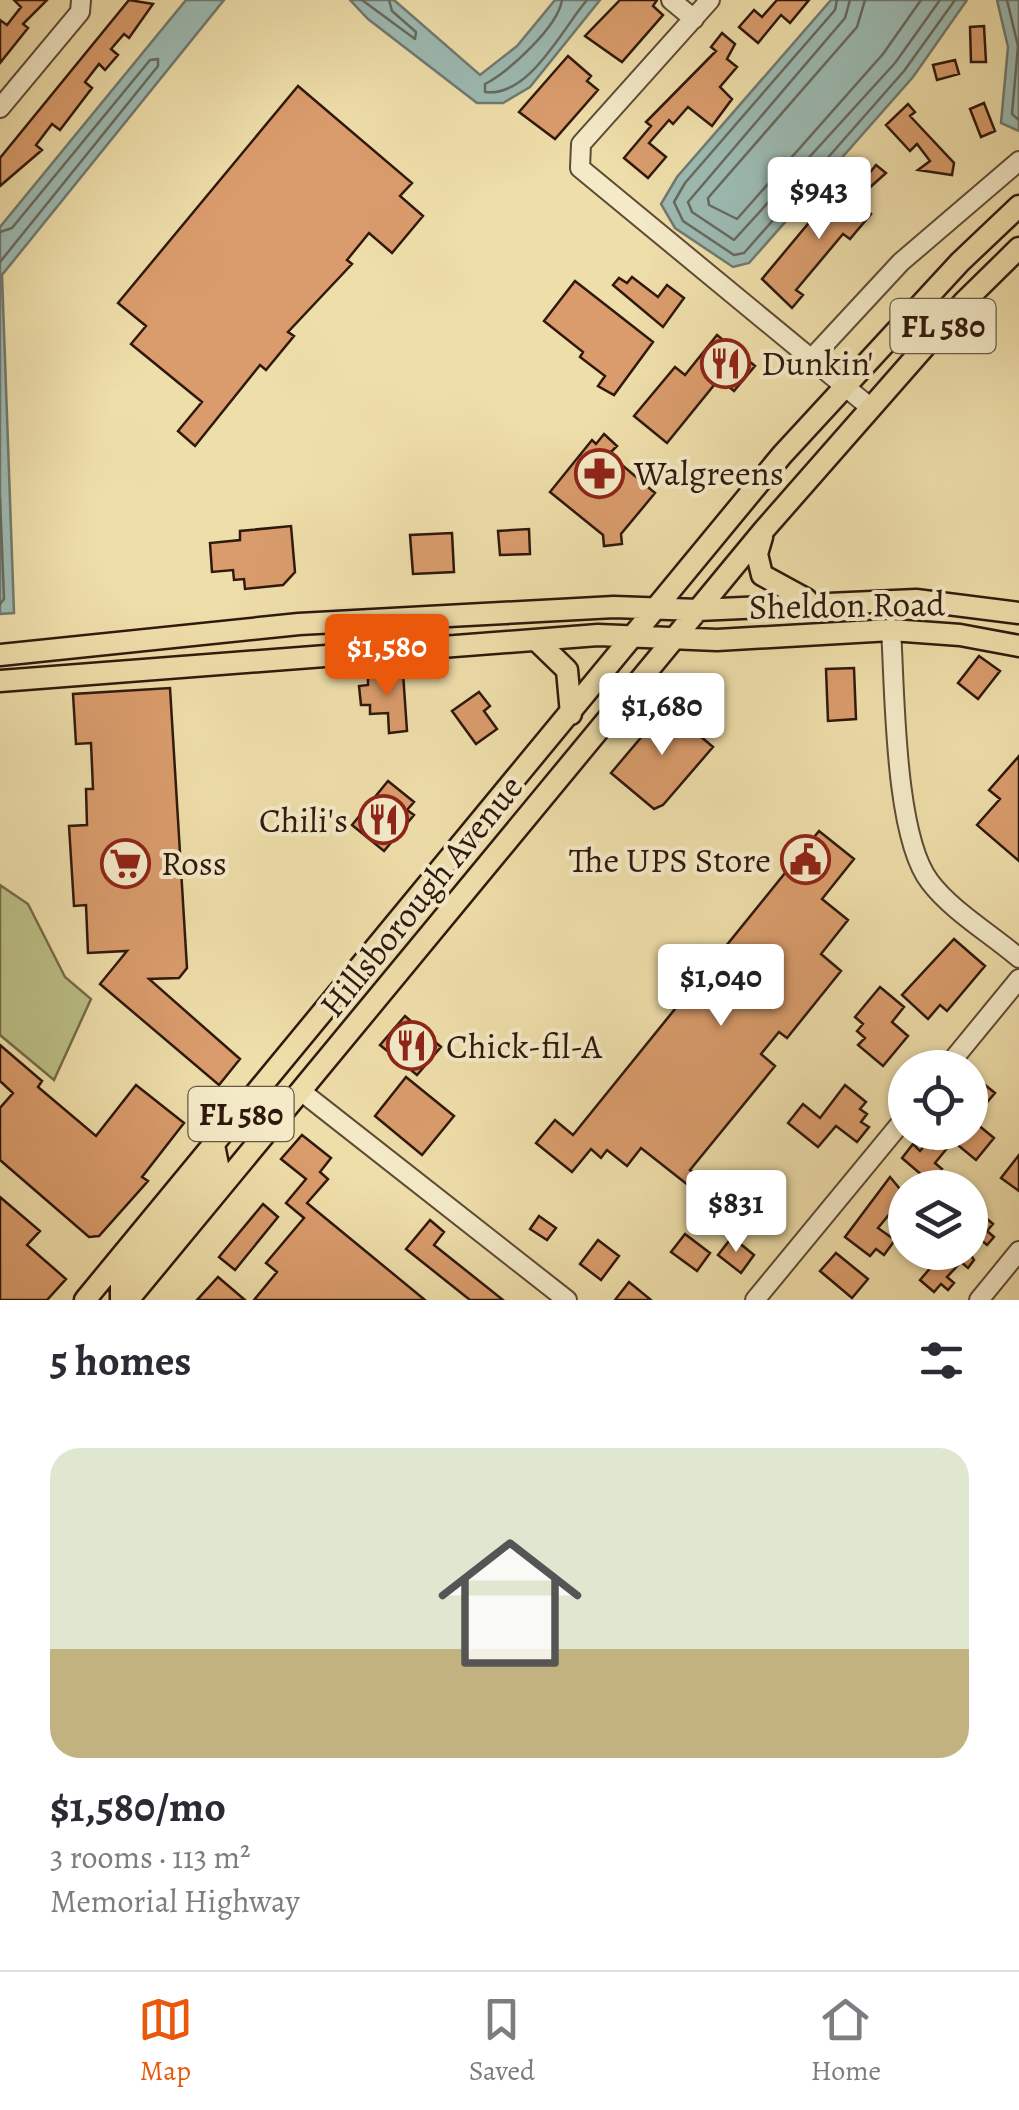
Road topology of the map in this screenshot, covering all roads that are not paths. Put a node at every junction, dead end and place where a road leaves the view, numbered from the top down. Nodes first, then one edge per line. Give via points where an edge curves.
1 (80, 0) edge
2 (671, 0) edge
3 (710, 0) edge
4 (694, 19) junction
5 (0, 108) edge
6 (1019, 161) edge
7 (1019, 206) edge
8 (1019, 248) edge
9 (812, 358) junction
10 (846, 385) junction
11 (872, 408) junction
12 (763, 531) junction
13 (812, 602) junction
14 (653, 610) junction
15 (698, 610) junction
16 (1019, 613) edge
17 (891, 630) junction
18 (632, 636) junction
19 (194, 637) junction
20 (675, 638) junction
21 (536, 640) junction
22 (1019, 646) edge
23 (0, 656) edge
24 (190, 669) junction
25 (0, 682) edge
26 (570, 714) junction
27 (396, 926) junction
28 (422, 947) junction
29 (1019, 958) edge
30 (1019, 979) edge
31 (316, 1025) junction
32 (961, 1050) edge
33 (302, 1092) junction
34 (888, 1139) edge
35 (214, 1145) junction
36 (251, 1153) junction
37 (1019, 1251) edge
38 (94, 1295) edge
39 (125, 1300) edge
40 (567, 1300) edge
41 (755, 1300) edge
42 (979, 1300) edge

1 - 5 street via 80,12
2 - 4 street
3 - 4 street
4 - 9 street via 581,144 580,168
6 - 9 street via 901,262
7 - 10 main road, FL 580
8 - 11 main road, FL 580
9 - 10 street
10 - 11 street
10 - 14 main road, FL 580
11 - 12 main road, FL 580
12 - 13 main road via 757,554 762,575
12 - 15 main road, Hillsborough Avenue / FL 580
13 - 15 main road, Sheldon Road
13 - 16 main road, Sheldon Road via 916,600
14 - 15 main road, Sheldon Road
14 - 18 main road, Hillsborough Avenue / FL 580
14 - 19 main road, Sheldon Road via 300,624
15 - 20 main road, Hillsborough Avenue / FL 580
17 - 20 main road, Sheldon Road
17 - 22 main road, Sheldon Road
17 - 29 street via 898,761 928,880
18 - 20 main road, Sheldon Road
18 - 21 main road, Sheldon Road
18 - 26 main road, Hillsborough Avenue / FL 580
19 - 23 main road, Sheldon Road
19 - 24 main road
20 - 28 main road, Hillsborough Avenue / FL 580
21 - 24 main road, Sheldon Road
21 - 26 main road via 568,670
24 - 25 main road, Sheldon Road
26 - 27 main road, Hillsborough Avenue / FL 580
27 - 28 main road
27 - 31 main road, Hillsborough Avenue / FL 580
28 - 33 main road, Hillsborough Avenue / FL 580
30 - 32 street
31 - 35 main road, Hillsborough Avenue / FL 580
31 - 36 main road via 314,1056 256,1127
33 - 36 main road, Hillsborough Avenue / FL 580
33 - 40 street
34 - 41 street
35 - 38 main road, Hillsborough Avenue / FL 580
35 - 39 main road via 218,1165 121,1282
36 - 39 main road, Hillsborough Avenue / FL 580
37 - 42 street

